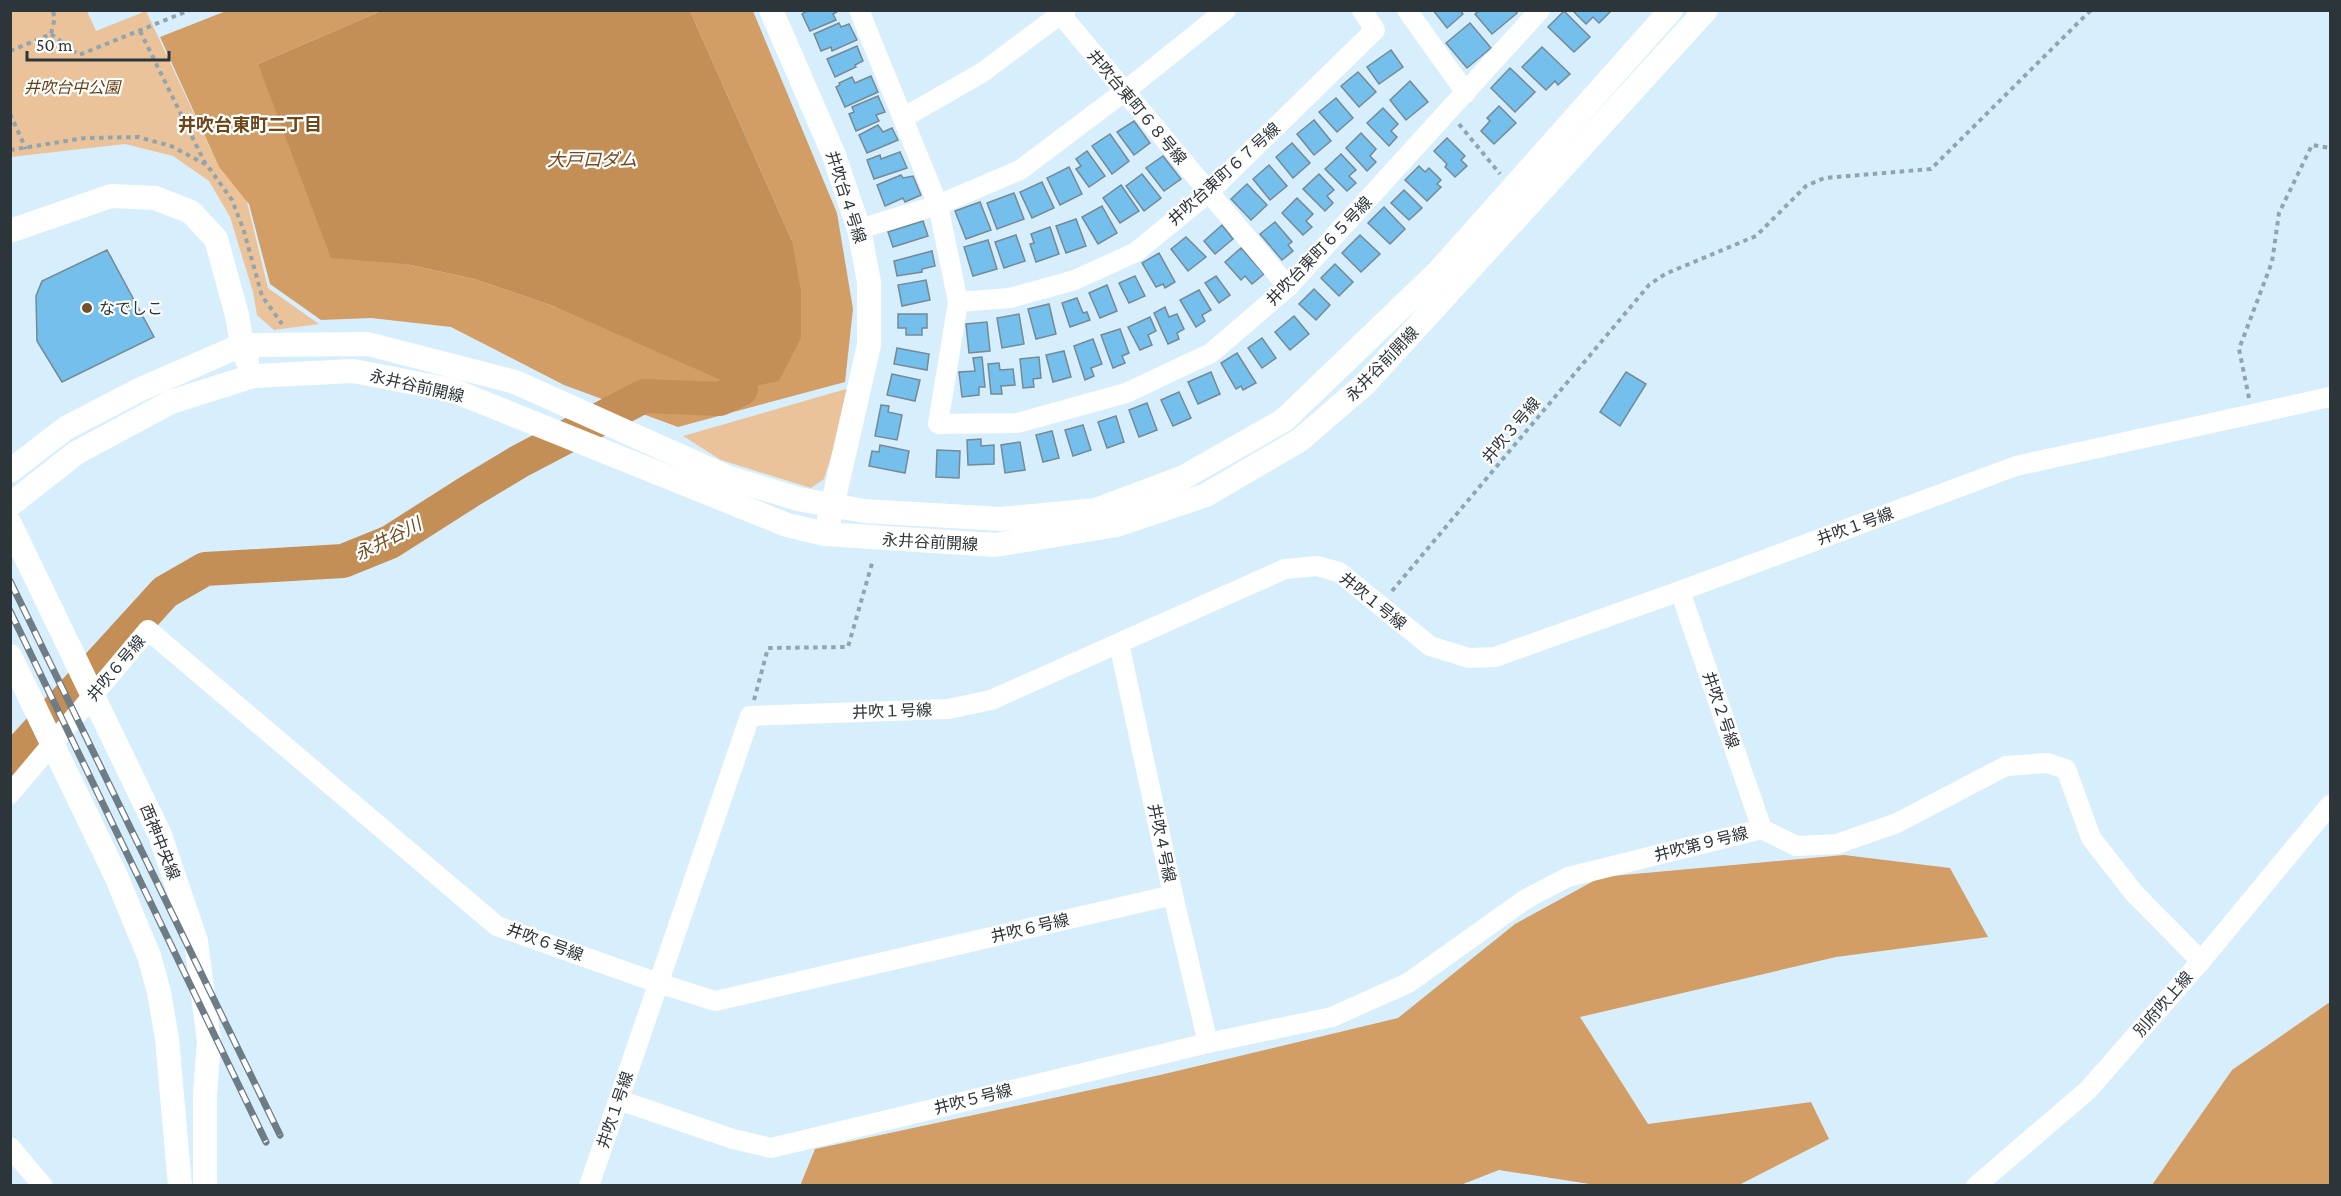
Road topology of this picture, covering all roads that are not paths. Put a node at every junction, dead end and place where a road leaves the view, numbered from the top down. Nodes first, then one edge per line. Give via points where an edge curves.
1 (771, 10) edge
2 (1227, 10) edge
3 (1362, 10) edge
4 (1407, 10) edge
5 (1540, 10) edge
6 (1671, 10) edge
7 (1706, 10) edge
8 (1061, 12) edge
9 (866, 13) edge
10 (1125, 91) junction
11 (1466, 93) junction
12 (903, 118) junction
13 (1208, 194) junction
14 (938, 205) junction
15 (12, 229) edge
16 (859, 229) junction
17 (1288, 287) junction
18 (958, 302) junction
19 (242, 345) junction
20 (253, 376) junction
21 (2331, 398) edge
22 (10, 471) edge
23 (10, 505) edge
24 (832, 505) junction
25 (10, 524) edge
26 (825, 534) junction
27 (1680, 591) junction
28 (1119, 643) junction
29 (10, 656) edge
30 (10, 664) edge
31 (38, 711) junction
32 (10, 794) edge
33 (2331, 805) edge
34 (1762, 829) junction
35 (1173, 895) junction
36 (2201, 961) junction
37 (658, 983) junction
38 (1332, 1017) joint
39 (1208, 1042) junction
40 (619, 1100) junction
41 (10, 1147) edge
42 (43, 1185) edge
43 (180, 1185) edge
44 (205, 1185) edge
45 (589, 1185) edge
46 (1976, 1185) edge

1 - 16 street, 井吹台４号線 via 832,153
2 - 10 street
3 - 13 street, 井吹台東町６７号線 via 1375,30
4 - 11 street
5 - 11 street, 井吹台東町６５号線
6 - 24 street, 永井谷前開線 via 1438,272 1284,420 1184,477 1096,510 1001,519 864,511
7 - 26 street, 永井谷前開線 via 1365,384 1291,446 1206,495 1117,525 995,545
8 - 10 street, 井吹台東町６８号線
8 - 12 street via 983,72
9 - 12 street, 井吹台東町６５号線
10 - 13 street, 井吹台東町６８号線
10 - 14 street via 1020,170
11 - 17 street, 井吹台東町６５号線
12 - 14 street, 井吹台東町６５号線
13 - 17 street, 井吹台東町６８号線
13 - 18 street, 井吹台東町６７号線 via 1136,252 1076,280 1010,298
14 - 16 street
14 - 18 street, 井吹台東町６５号線
15 - 19 street via 111,196 155,198 191,212 216,238
16 - 24 street, 井吹台４号線 via 869,282 868,345
17 - 18 street, 井吹台東町６５号線 via 1211,353 1126,393 1017,423 938,424
19 - 20 street
19 - 22 street, 永井谷前開線 via 141,389 66,428
19 - 24 street, 永井谷前開線 via 368,344 515,382 729,478
20 - 23 street, 永井谷前開線 via 171,402 76,453
20 - 26 street, 永井谷前開線 via 353,371 452,390 787,525
21 - 27 street, 井吹１号線 via 2016,466
24 - 26 street, 井吹台４号線
25 - 44 street, 西神中央線 via 160,835 196,940 209,1041
27 - 28 street, 井吹１号線 via 1495,657 1469,658 1430,646 1339,572 1317,566 1285,569
27 - 34 street, 井吹２号線
28 - 35 street, 井吹４号線
28 - 37 street, 井吹１号線 via 991,700 959,707 750,716
29 - 31 street
30 - 31 street
31 - 43 street via 149,956 171,1067
32 - 37 street, 井吹６号線 via 148,630 497,926
33 - 36 street, 別府吹上線
34 - 36 street, 井吹第９号線 via 1796,846 1837,844 1897,823 2007,766 2047,763 2066,769 2091,838 2134,893
34 - 38 street, 井吹第９号線 via 1569,877 1526,899 1408,983
35 - 37 street, 井吹６号線 via 715,1001
35 - 39 street, 井吹４号線
36 - 46 street, 別府吹上線 via 2088,1090
37 - 40 street, 井吹１号線
38 - 39 street, 井吹５号線
39 - 40 street, 井吹５号線 via 771,1148
40 - 45 street, 井吹１号線
41 - 42 street

